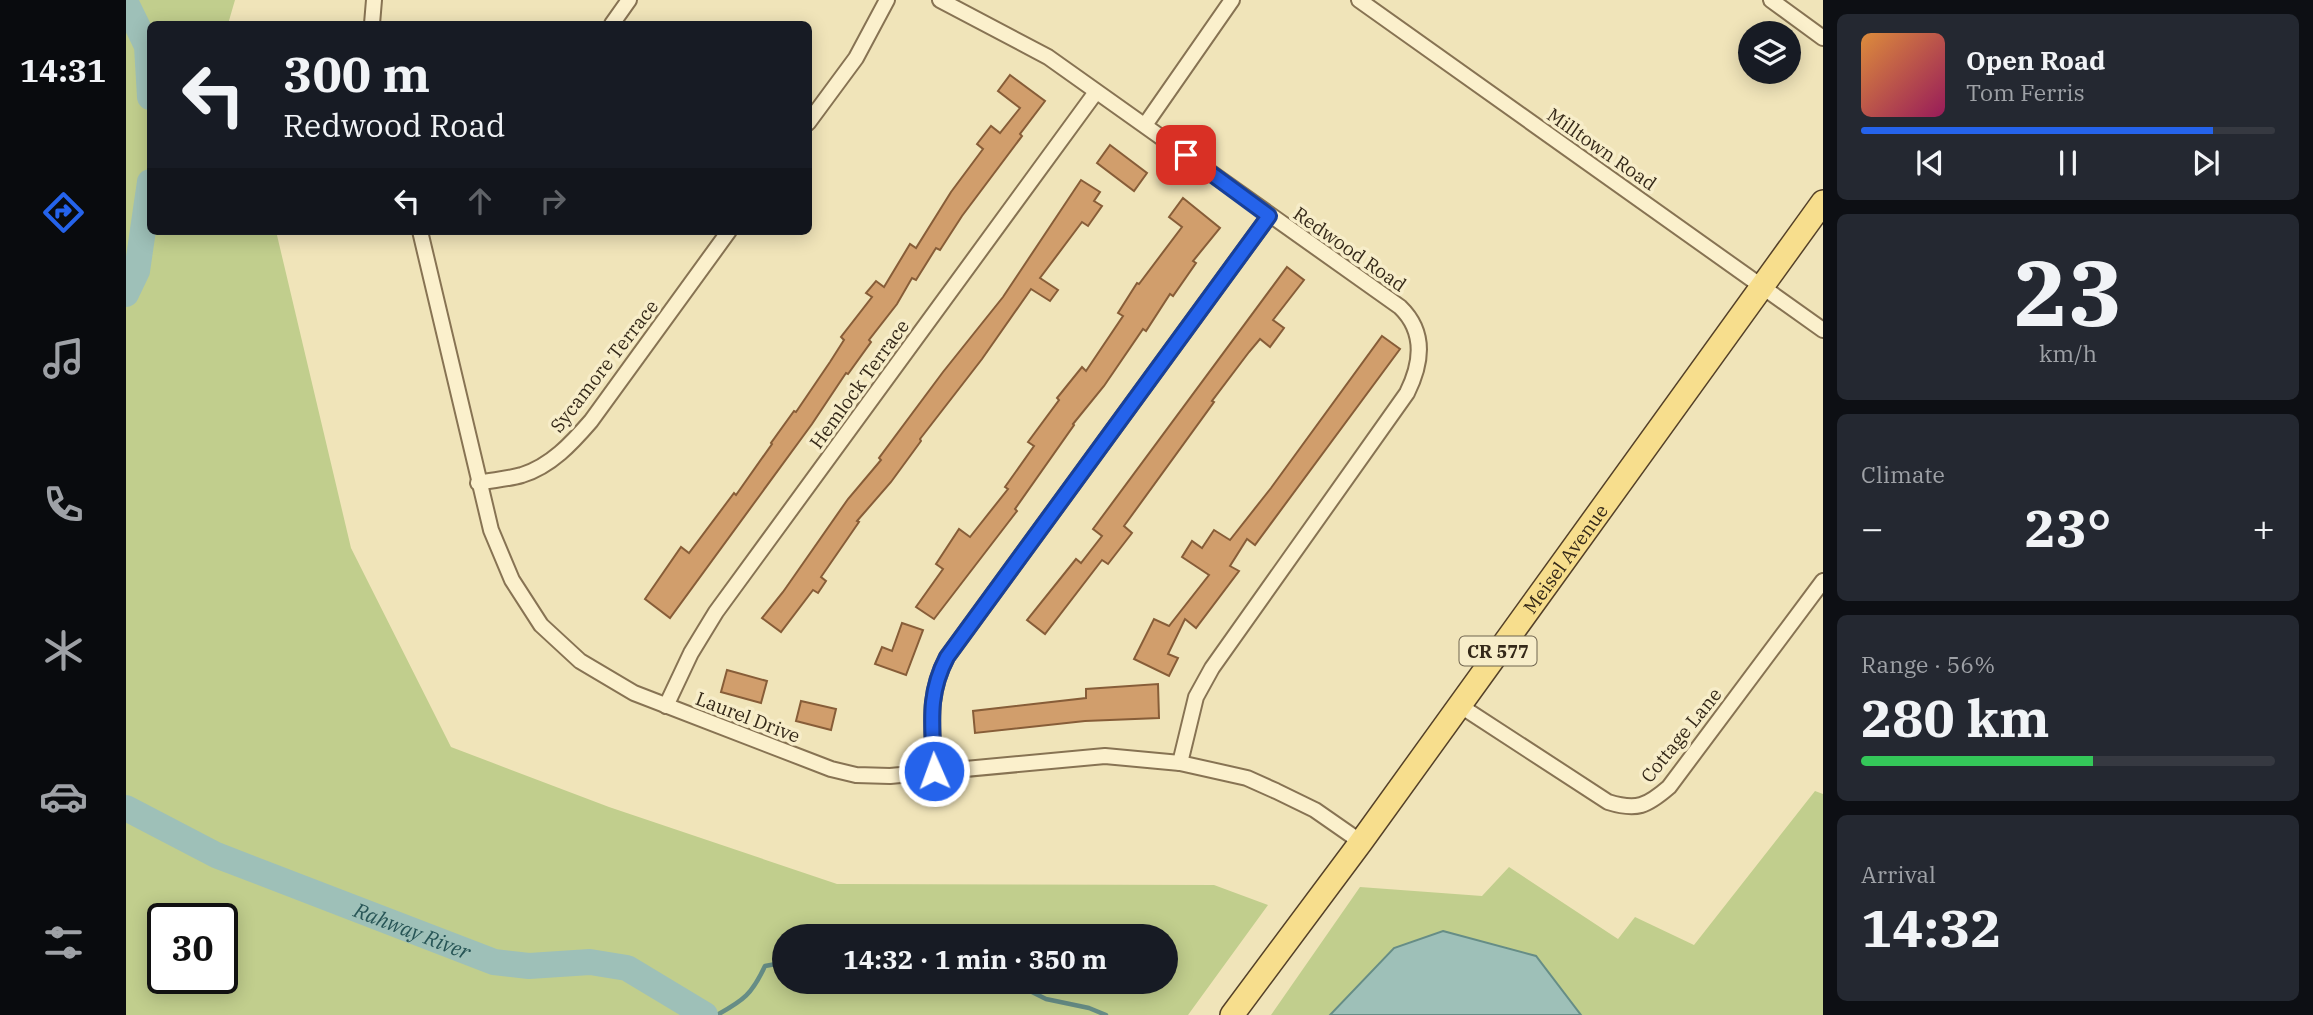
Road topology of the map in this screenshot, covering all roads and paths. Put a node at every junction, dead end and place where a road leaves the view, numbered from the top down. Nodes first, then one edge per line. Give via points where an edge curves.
1 (374, 0) edge
2 (629, 0) edge
3 (887, 0) edge
4 (940, 0) edge
5 (1232, 0) edge
6 (1359, 0) edge
7 (1771, 0) edge
8 (372, 21) edge
9 (614, 21) edge
10 (1823, 37) edge
11 (1096, 92) junction
12 (812, 117) edge
13 (1145, 125) junction
14 (1823, 202) edge
15 (1269, 216) junction
16 (421, 235) edge
17 (726, 235) edge
18 (1761, 286) junction
19 (1823, 330) edge
20 (478, 483) junction
21 (1823, 581) edge
22 (1459, 705) junction
23 (666, 706) junction
24 (1180, 762) junction
25 (934, 771) junction
26 (1361, 842) junction
27 (1232, 1015) edge

1 - 8 street
2 - 9 street
3 - 12 street via 856,58
4 - 11 street, Redwood Road via 1048,57
5 - 13 street
6 - 18 street, Milltown Road
7 - 10 street
11 - 13 street, Redwood Road
11 - 23 street, Hemlock Terrace via 716,612
13 - 15 street, Redwood Road
14 - 18 main road, Meisel Avenue / CR 577
15 - 24 street, Redwood Road via 1412,318 1418,364 1407,393 1212,668 1196,697
15 - 25 street via 947,657 932,697
16 - 20 street, Laurel Drive
17 - 20 street, Sycamore Terrace via 570,444 523,475
18 - 19 street, Milltown Road
18 - 22 main road, Meisel Avenue / CR 577
20 - 23 street, Laurel Drive via 499,554 541,625 580,661
21 - 22 street, Cottage Lane via 1669,786 1638,807 1608,802
22 - 26 main road, Meisel Avenue / CR 577
23 - 25 street, Laurel Drive via 831,769 890,776
24 - 25 street, Laurel Drive via 1105,756
24 - 26 street, Laurel Drive via 1247,778 1315,810
26 - 27 main road, Meisel Avenue / CR 577

